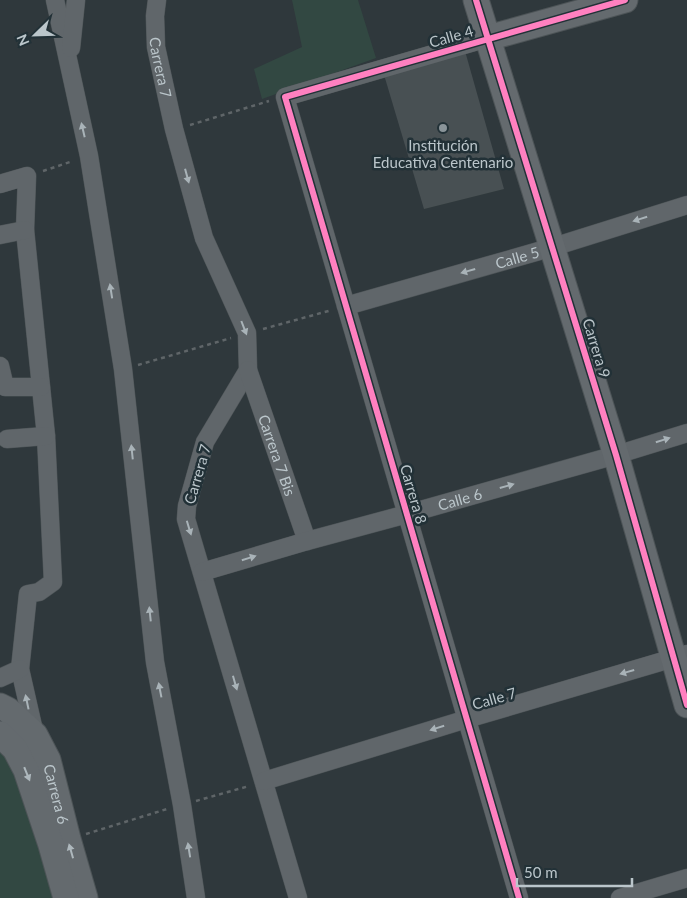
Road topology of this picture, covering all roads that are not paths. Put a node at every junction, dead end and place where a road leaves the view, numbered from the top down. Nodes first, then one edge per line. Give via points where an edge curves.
1 (55, 0) edge
2 (76, 0) edge
3 (157, 0) edge
4 (476, 0) edge
5 (626, 0) edge
6 (488, 38) junction
7 (69, 64) junction
8 (285, 97) joint
9 (0, 184) edge
10 (687, 205) edge
11 (25, 230) junction
12 (0, 235) edge
13 (553, 247) junction
14 (346, 306) junction
15 (0, 366) edge
16 (248, 370) junction
17 (41, 387) junction
18 (687, 433) edge
19 (46, 436) junction
20 (7, 439) dead end
21 (616, 455) junction
22 (407, 514) junction
23 (307, 541) junction
24 (202, 572) junction
25 (680, 656) edge
26 (20, 669) junction
27 (0, 678) edge
28 (687, 705) edge
29 (0, 706) edge
30 (467, 719) junction
31 (0, 734) edge
32 (35, 735) junction
33 (264, 781) junction
34 (687, 878) edge
35 (66, 898) edge
36 (84, 898) edge
37 (196, 898) edge
38 (298, 898) edge
39 (519, 898) edge
40 (620, 898) edge

1 - 7 street
2 - 7 street
3 -> 16 street, Carrera 7 via 156,47 174,130 204,238 247,333
4 - 6 main road, Carrera 9
5 - 6 main road, Calle 4
6 - 8 street, Calle 4
6 - 13 main road, Carrera 9
37 -> 7 street via 155,662 123,369 89,156
8 - 14 street, Carrera 8
9 - 11 street via 28,176
10 -> 13 street, Calle 5
11 - 12 street
11 - 17 street
13 -> 14 street, Calle 5
13 - 21 main road, Carrera 9
14 - 22 street, Carrera 8
15 - 17 street via 5,387
16 - 23 street, Carrera 7 Bis
16 -> 24 street, Carrera 7 via 205,442 187,506 186,519
17 - 19 street
21 -> 18 street, Calle 6
19 - 20 street
19 - 26 street via 53,582 39,592 28,594
22 -> 21 street, Calle 6
21 - 25 main road, Carrera 9
22 - 23 street, Calle 6
22 - 30 street, Carrera 8
24 -> 23 street, Calle 6
24 -> 33 street, Carrera 7
25 - 28 main road, Carrera 9
25 -> 30 street, Calle 7
26 - 27 street
32 -> 26 street
29 - 32 main road, Carrera 6
30 -> 33 street, Calle 7
30 - 39 street, Carrera 8
31 -> 35 main road, Carrera 6 via 15,749 26,770
36 -> 32 main road, Carrera 6 via 48,760
33 - 38 street, Carrera 7
34 - 40 street

